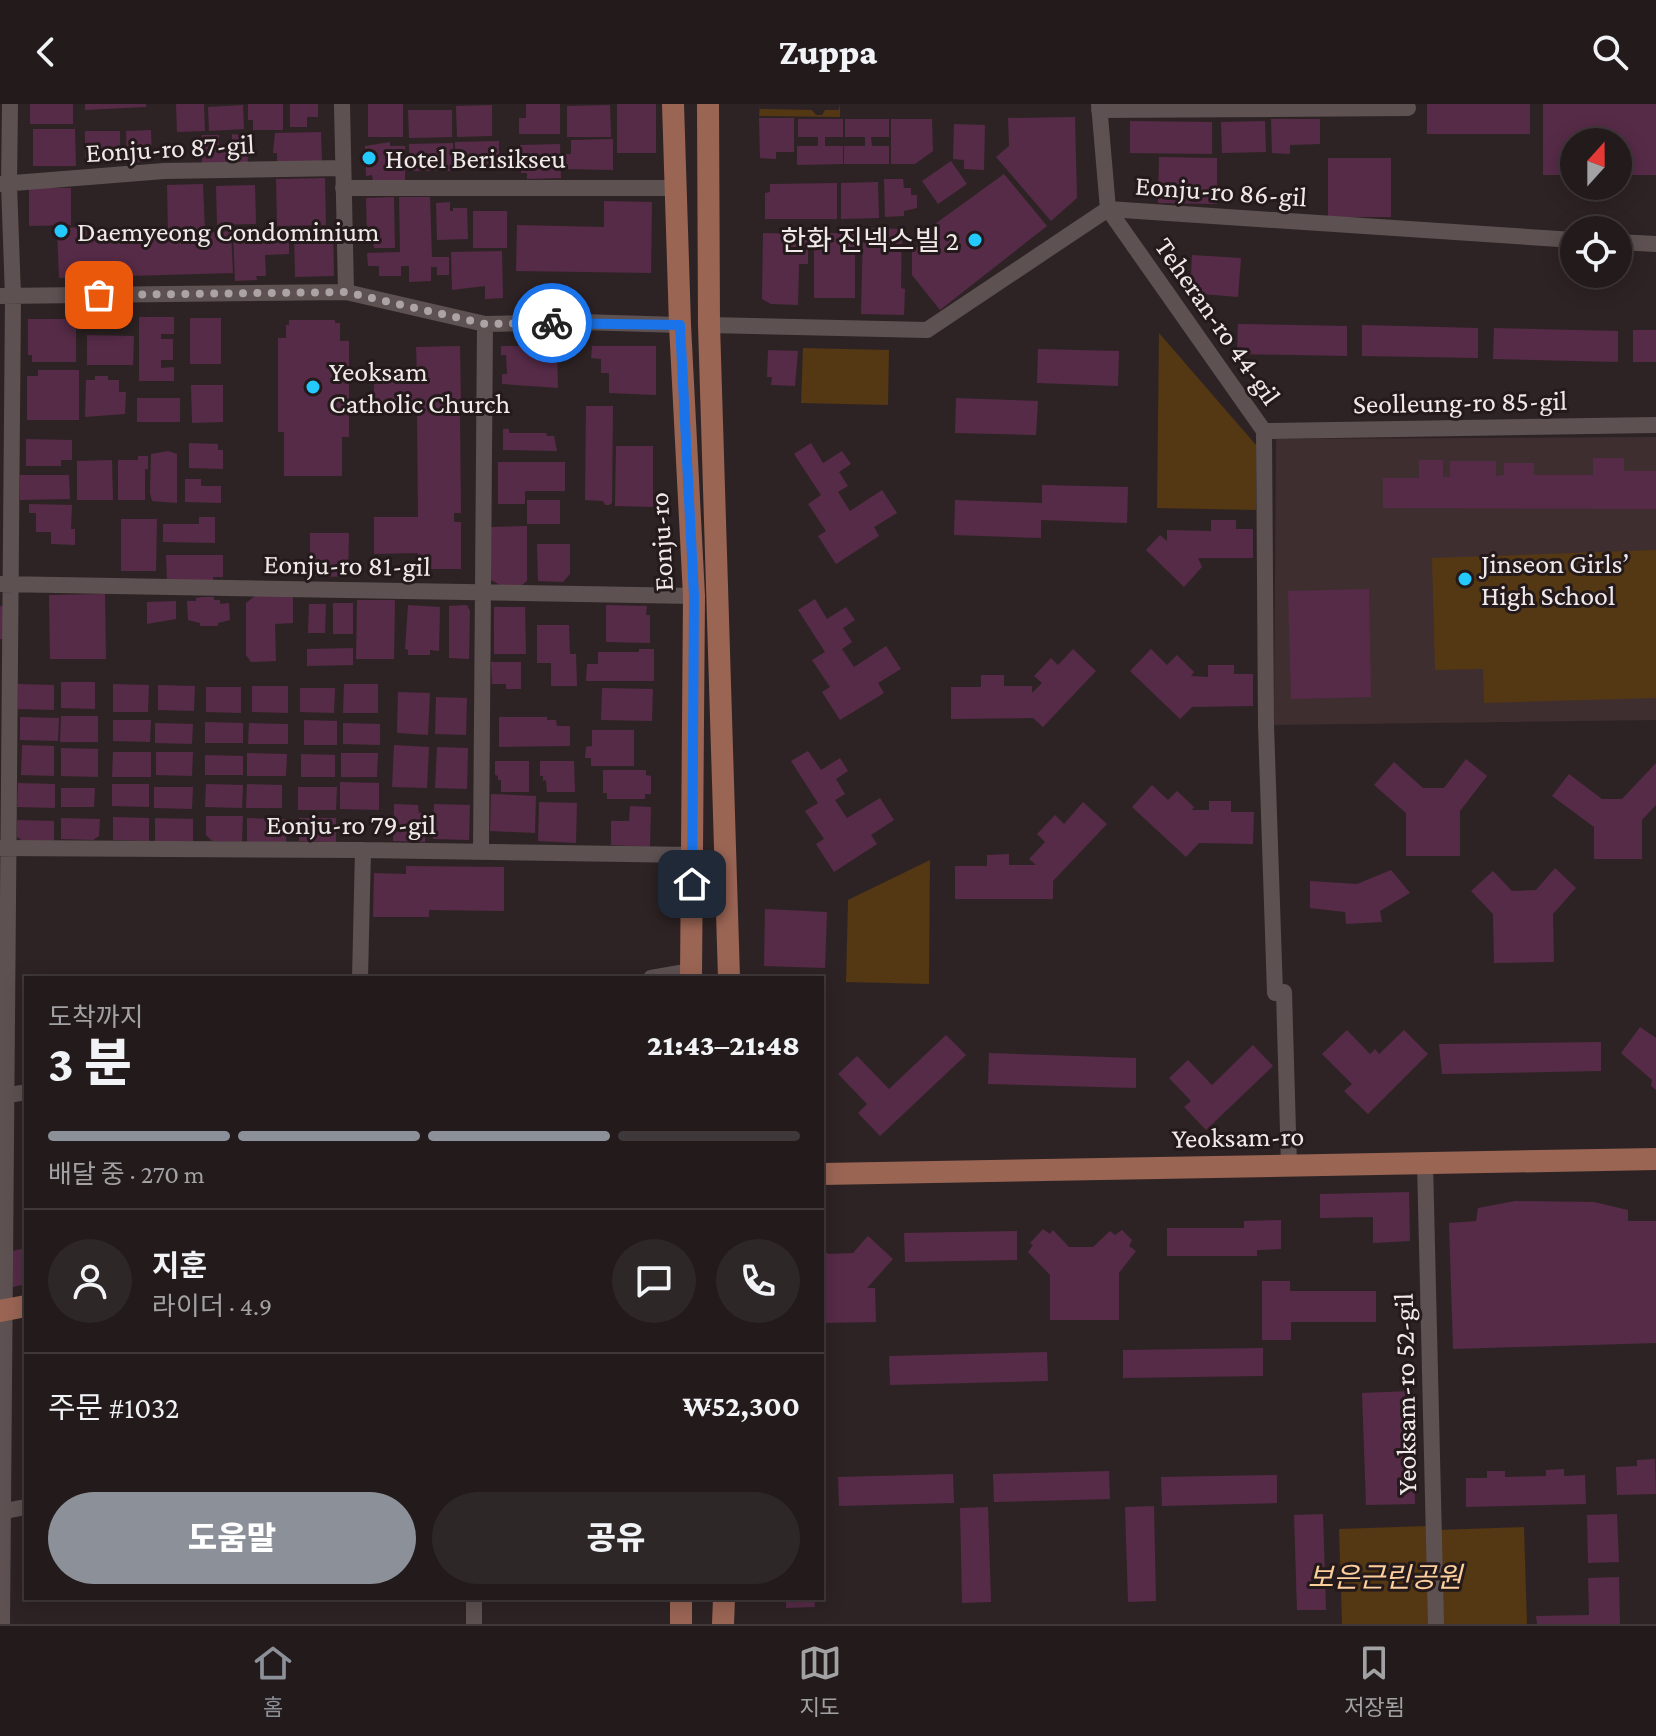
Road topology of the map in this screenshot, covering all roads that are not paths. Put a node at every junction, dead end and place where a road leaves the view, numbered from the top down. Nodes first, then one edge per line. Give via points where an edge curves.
1 (10, 104) edge
2 (342, 104) edge
3 (673, 104) edge
4 (708, 104) edge
5 (1099, 107) edge
6 (1408, 108) dead end
7 (343, 168) junction
8 (4, 184) edge
9 (343, 188) junction
10 (677, 188) junction
11 (1108, 209) junction
12 (1560, 239) edge
13 (1632, 243) edge
14 (1656, 244) edge
15 (346, 292) junction
16 (7, 296) edge
17 (485, 324) junction
18 (680, 325) junction
19 (709, 325) junction
20 (1656, 425) edge
21 (1264, 431) junction
22 (6, 584) edge
23 (484, 593) junction
24 (694, 596) junction
25 (4, 848) edge
26 (363, 850) junction
27 (481, 851) junction
28 (692, 855) junction
29 (691, 974) edge
30 (360, 976) edge
31 (671, 976) edge
32 (729, 976) edge
33 (24, 1092) edge
34 (3, 1096) edge
35 (1656, 1159) edge
36 (1425, 1162) junction
37 (1289, 1166) junction
38 (824, 1174) edge
39 (11, 1309) edge
40 (24, 1507) edge
41 (1, 1512) edge
42 (474, 1600) edge
43 (681, 1600) edge
44 (724, 1600) edge
45 (2, 1624) edge
46 (474, 1624) edge
47 (681, 1624) edge
48 (723, 1624) edge
49 (1436, 1624) edge

1 - 8 street
2 - 7 street
3 - 10 main road, Eonju-ro
4 - 19 main road, Eonju-ro
5 - 6 street
5 - 11 street, Teheran-ro 44-gil
7 - 8 street, Eonju-ro 87-gil via 164,171
7 - 9 street
8 - 16 street
9 - 10 street
9 - 15 street
10 - 18 main road, Eonju-ro
11 - 12 street, Eonju-ro 86-gil
11 - 19 street, Eonju-ro 86-gil via 927,330
11 - 21 street, Teheran-ro 44-gil
13 - 14 street
15 - 16 street
15 - 17 street
16 - 22 street
17 - 18 street
17 - 23 street
18 - 24 main road, Eonju-ro
19 - 32 main road, Eonju-ro
20 - 21 street, Seolleung-ro 85-gil
21 - 37 street via 1266,725
22 - 23 street, Eonju-ro 81-gil
22 - 25 street
23 - 24 street, Eonju-ro 81-gil
23 - 27 street
24 - 28 main road, Eonju-ro
25 - 26 street, Eonju-ro 79-gil
25 - 34 street
26 - 27 street, Eonju-ro 79-gil
26 - 30 street
27 - 28 street, Eonju-ro 79-gil
28 - 29 main road, Eonju-ro
29 - 31 street
33 - 34 street
34 - 39 street
35 - 36 main road, Yeoksam-ro
36 - 37 main road, Yeoksam-ro
36 - 49 street, Yeoksam-ro 52-gil
37 - 38 main road, Yeoksam-ro
39 - 41 street
40 - 41 street
41 - 45 street
42 - 46 street
43 - 47 main road
44 - 48 main road

